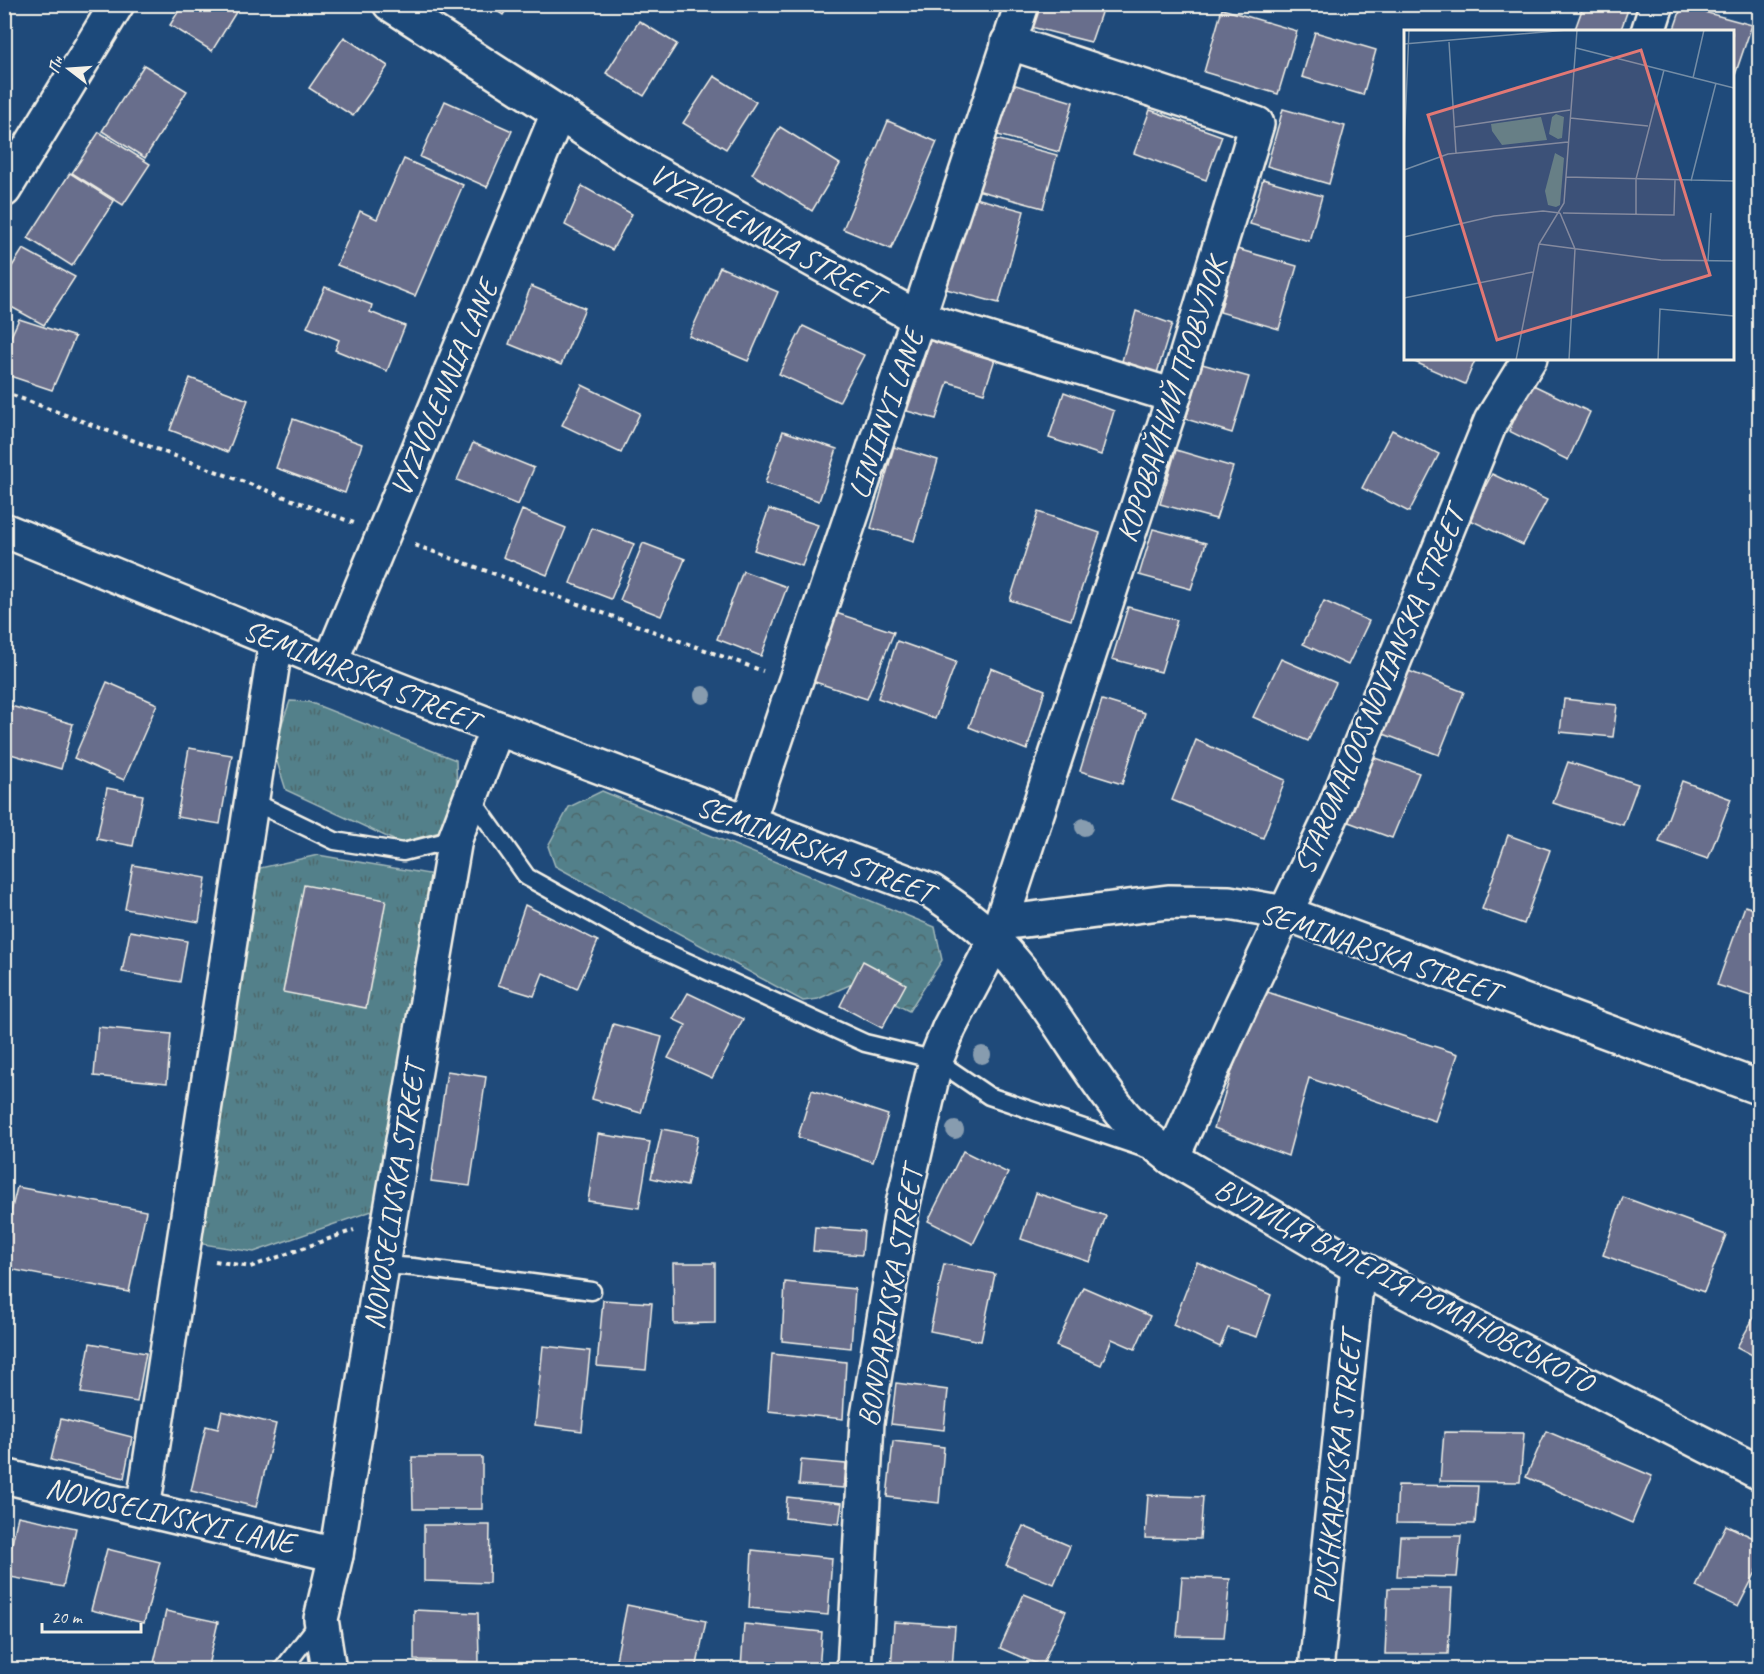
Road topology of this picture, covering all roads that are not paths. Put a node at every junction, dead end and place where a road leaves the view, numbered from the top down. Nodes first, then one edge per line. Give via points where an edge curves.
1 (117, 4) edge
2 (390, 4) edge
3 (1022, 4) edge
4 (1657, 4) edge
5 (1649, 30) edge
6 (1008, 42) junction
7 (558, 113) junction
8 (4, 190) edge
9 (918, 318) junction
10 (1529, 360) edge
11 (1174, 396) junction
12 (4, 530) edge
13 (276, 641) junction
14 (330, 663) junction
15 (497, 728) junction
16 (471, 798) junction
17 (252, 801) junction
18 (748, 822) junction
19 (455, 839) junction
20 (1285, 913) junction
21 (998, 932) junction
22 (936, 1060) junction
23 (1760, 1088) edge
24 (1172, 1158) junction
25 (382, 1265) junction
26 (1358, 1268) junction
27 (592, 1290) dead end
28 (1760, 1473) edge
29 (4, 1476) edge
30 (143, 1509) junction
31 (336, 1555) junction
32 (321, 1619) junction
33 (282, 1670) edge
34 (329, 1670) edge
35 (854, 1670) edge
36 (1316, 1670) edge

1 - 8 street
2 - 7 street, VYZVOLENNIA STREET
3 - 6 street, LINIINYI LANE
4 - 5 street
6 - 9 street, LINIINYI LANE
6 - 11 street, КОРОВАЙНИЙ ПРОВУЛОК via 1257,124
7 - 9 street, VYZVOLENNIA STREET via 630,159
7 - 14 street, VYZVOLENNIA LANE
9 - 11 street, VYZVOLENNIA STREET
9 - 18 street, LINIINYI LANE
10 - 20 street, STAROMALOOSNOVIANSKA STREET via 1491,421 1331,818
11 - 21 street, КОРОВАЙНИЙ ПРОВУЛОК
12 - 13 street, SEMINARSKA STREET
13 - 14 street, SEMINARSKA STREET
13 - 17 street
14 - 15 street, SEMINARSKA STREET
15 - 16 street, NOVOSELIVSKA STREET
15 - 18 street, SEMINARSKA STREET
16 - 19 street, NOVOSELIVSKA STREET
16 - 22 lane via 527,877 646,943 865,1043
17 - 19 lane via 335,841 403,852
17 - 30 street
18 - 21 street, SEMINARSKA STREET via 931,891
19 - 25 street, NOVOSELIVSKA STREET
20 - 21 street, SEMINARSKA STREET via 1229,903 1168,902
20 - 23 street, SEMINARSKA STREET
20 - 24 street, STAROMALOOSNOVIANSKA STREET
21 - 22 street, BONDARIVSKA STREET
21 - 24 street, ВУЛИЦЯ ВАЛЕРІЯ РОМАНОВСЬКОГО via 1121,1113
22 - 24 lane via 989,1096
22 - 35 street, BONDARIVSKA STREET via 903,1204 867,1422
24 - 26 street, ВУЛИЦЯ ВАЛЕРІЯ РОМАНОВСЬКОГО
25 - 27 lane
25 - 31 street, NOVOSELIVSKA STREET
26 - 28 street, ВУЛИЦЯ ВАЛЕРІЯ РОМАНОВСЬКОГО
26 - 36 street, PUSHKARIVSKA STREET
29 - 30 street, NOVOSELIVSKYI LANE
30 - 31 street, NOVOSELIVSKYI LANE
31 - 32 street, NOVOSELIVSKA STREET
32 - 33 lane
32 - 34 street, NOVOSELIVSKA STREET

